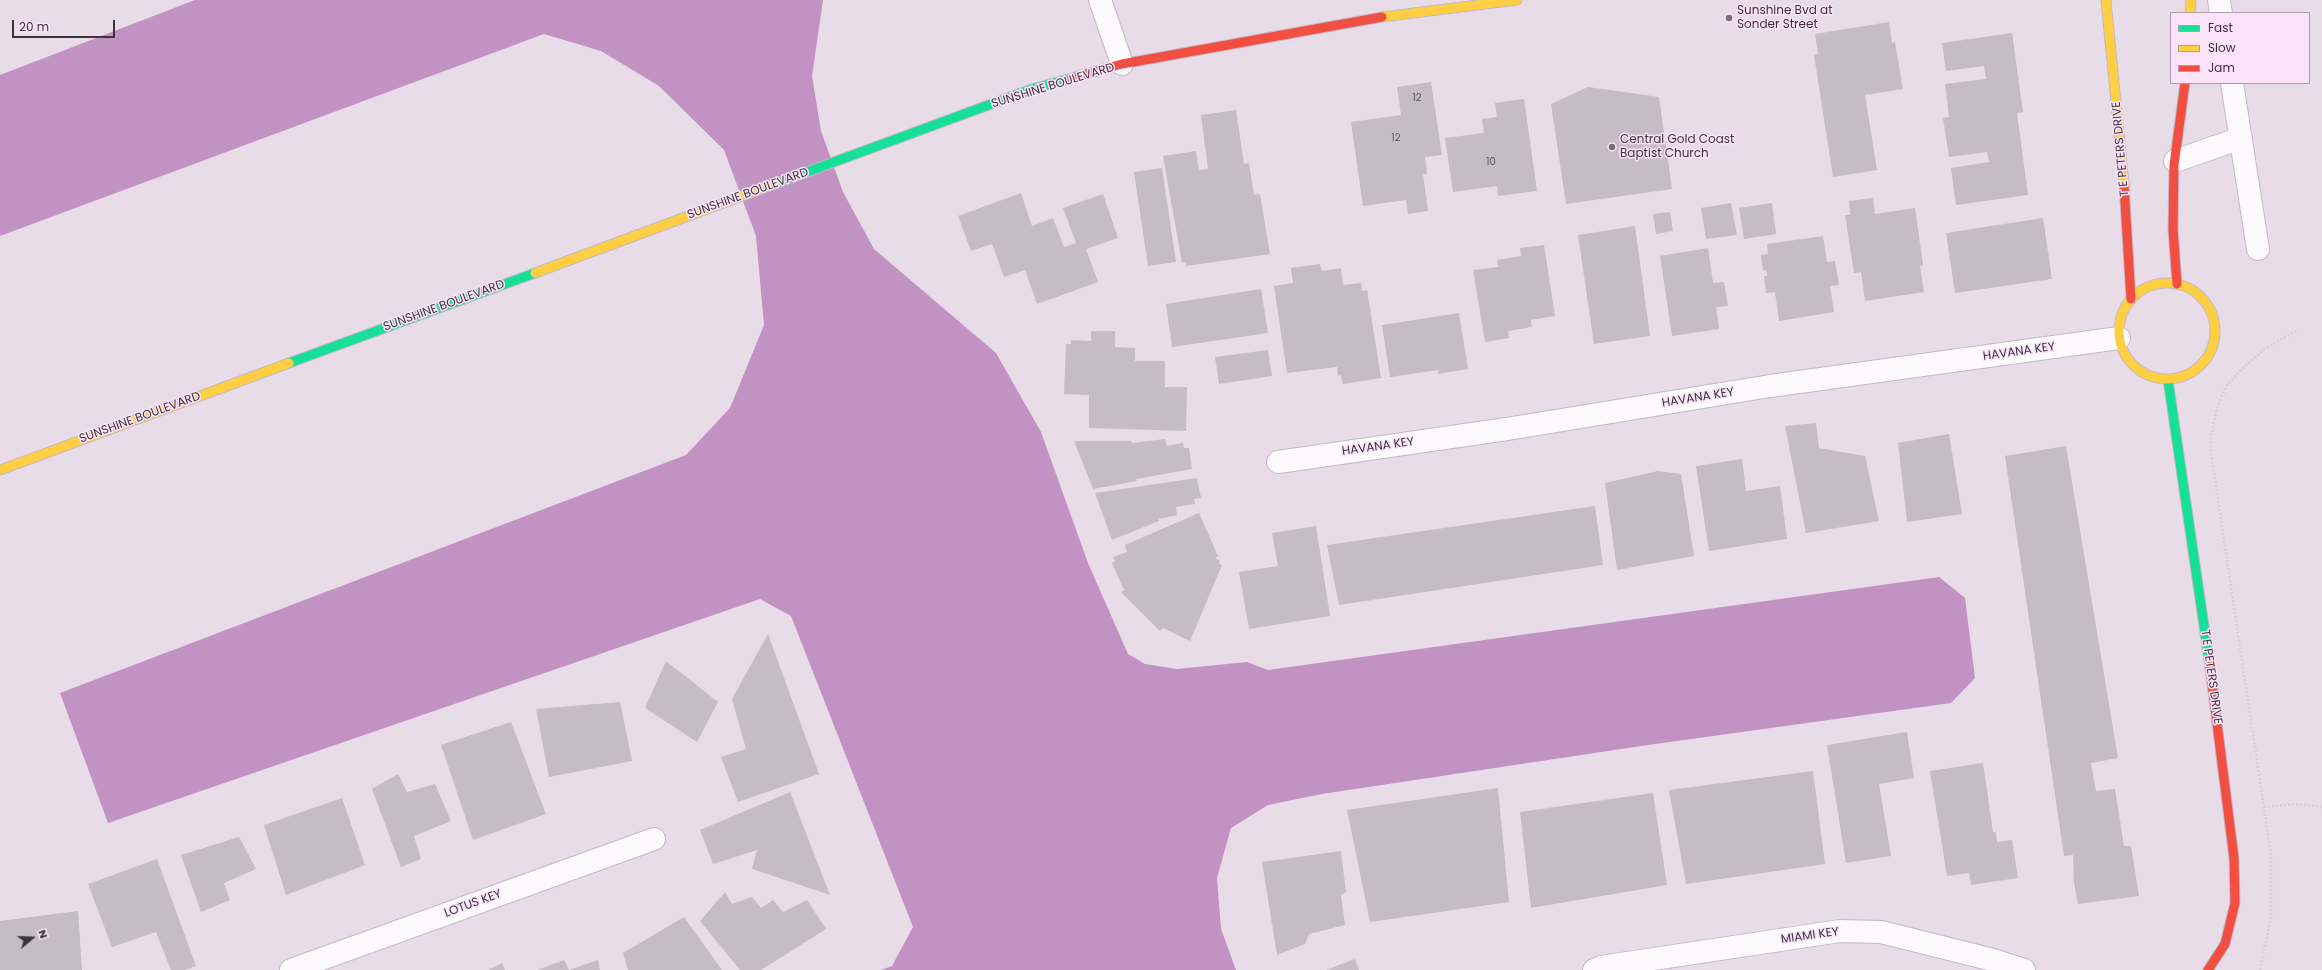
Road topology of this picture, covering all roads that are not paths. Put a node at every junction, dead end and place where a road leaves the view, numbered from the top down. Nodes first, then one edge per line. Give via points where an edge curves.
1 (1100, 0) edge
2 (1517, 0) edge
3 (2106, 0) edge
4 (2191, 0) edge
5 (2219, 0) edge
6 (2190, 12) edge
7 (2221, 12) edge
8 (1122, 64) junction
9 (2185, 84) edge
10 (2232, 84) edge
11 (2241, 138) junction
12 (2175, 161) junction
13 (2258, 248) dead end
14 (2177, 284) junction
15 (2131, 299) junction
16 (2119, 338) junction
17 (2168, 380) junction
18 (1278, 462) dead end
19 (0, 470) edge
20 (654, 839) dead end
21 (291, 970) edge
22 (1594, 970) edge
23 (2024, 970) edge
24 (2208, 970) edge

1 - 8 street
2 - 8 street, SUNSHINE BOULEVARD via 1378,18
3 - 15 street, T E PETERS DRIVE via 2121,144
4 - 6 street
5 - 7 street
8 - 19 street, SUNSHINE BOULEVARD via 1032,89
9 - 12 street
10 - 11 street
11 - 12 street
11 - 13 street
12 - 14 street via 2173,228
14 - 15 street via 2160,283
14 - 17 street via 2199,295 2207,304 2216,331 2210,352 2197,370 2184,377
15 - 16 street via 2120,324
16 - 17 street via 2131,363 2154,378
16 - 18 street, HAVANA KEY via 1770,386 1507,429
17 - 24 street, T E PETERS DRIVE via 2219,727 2234,858 2235,903 2225,944
20 - 21 street, LOTUS KEY
22 - 23 street, MIAMI KEY via 1840,931 1881,932

